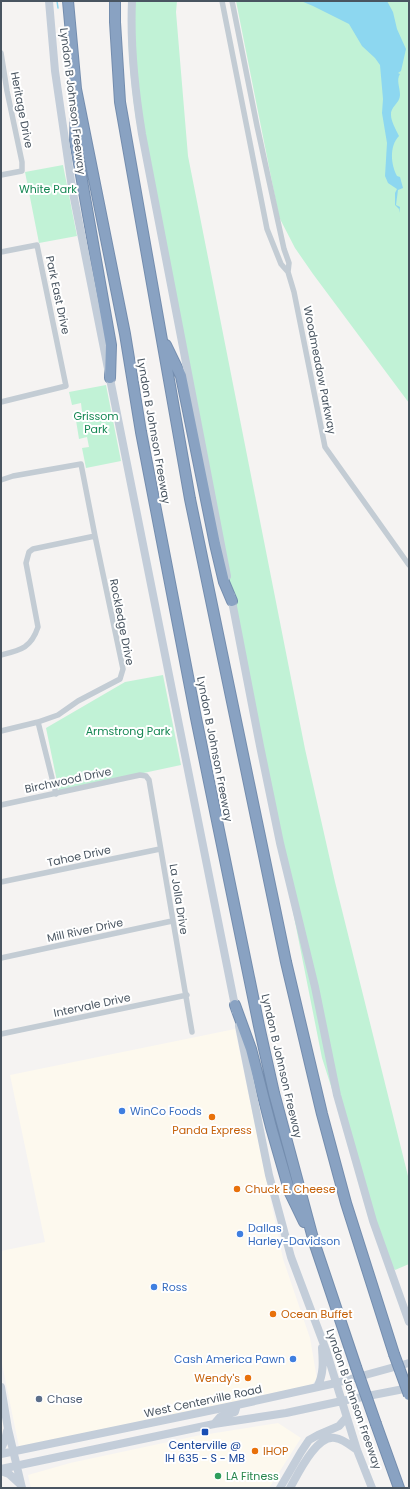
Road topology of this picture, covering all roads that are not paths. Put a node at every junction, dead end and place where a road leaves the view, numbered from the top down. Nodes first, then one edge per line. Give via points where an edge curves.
1 (49, 1) edge
2 (68, 1) edge
3 (115, 1) edge
4 (132, 1) edge
5 (222, 1) edge
6 (232, 1) edge
7 (1, 53) edge
8 (76, 89) junction
9 (1, 175) edge
10 (1, 252) edge
11 (288, 272) junction
12 (161, 334) junction
13 (110, 378) junction
14 (1, 402) edge
15 (1, 480) edge
16 (94, 536) junction
17 (409, 565) edge
18 (232, 601) junction
19 (1, 655) edge
20 (38, 722) junction
21 (1, 731) edge
22 (140, 775) joint
23 (56, 794) junction
24 (1, 805) edge
25 (160, 848) junction
26 (1, 882) edge
27 (172, 921) junction
28 (1, 958) edge
29 (187, 995) junction
30 (235, 1005) junction
31 (192, 1032) dead end
32 (1, 1034) edge
33 (314, 1242) junction
34 (409, 1322) edge
35 (321, 1339) junction
36 (409, 1363) edge
37 (336, 1383) junction
38 (1, 1387) edge
39 (317, 1387) junction
40 (409, 1388) edge
41 (409, 1395) edge
42 (342, 1400) junction
43 (237, 1405) junction
44 (346, 1418) junction
45 (214, 1424) junction
46 (8, 1429) junction
47 (94, 1435) junction
48 (1, 1449) edge
49 (357, 1450) junction
50 (13, 1452) junction
51 (73, 1453) junction
52 (1, 1454) edge
53 (16, 1465) junction
54 (1, 1470) edge
55 (22, 1487) edge
56 (284, 1487) edge
57 (372, 1488) edge
58 (399, 1488) edge

1 - 13 main road, Lyndon B Johnson Freeway via 55,71 72,188
2 - 8 highway, Lyndon B Johnson Freeway
3 - 12 highway via 120,102
4 - 18 main road via 134,68 142,134
5 - 11 street, Woodmeadow Parkway via 267,229 281,264
6 - 11 street, Woodmeadow Parkway via 257,126 289,263
7 - 9 street, Heritage Drive via 22,162 22,171
8 - 13 highway via 75,140 111,345
8 - 33 highway, Lyndon B Johnson Freeway via 211,796 274,1093
10 - 14 street, Park East Drive via 37,245 66,386
11 - 17 street, Woodmeadow Parkway via 296,299 325,448
12 - 18 highway via 181,376 215,544 224,582
12 - 41 highway, bridge via 190,499 286,962 346,1202
13 - 30 main road, Lyndon B Johnson Freeway
15 - 16 street, Rockledge Drive via 81,464
16 - 19 street via 29,552 26,563 38,627 29,645
16 - 20 street, Rockledge Drive via 123,670 120,679 78,701 58,715
18 - 34 main road via 277,828 315,987 337,1095 373,1220
20 - 21 street, Rockledge Drive
20 - 23 street
22 - 23 street, Birchwood Drive
22 - 25 street, La Jolla Drive via 146,776 149,780
23 - 24 street, Birchwood Drive
25 - 26 street, Tahoe Drive
25 - 27 street, La Jolla Drive
27 - 28 street, Mill River Drive
27 - 29 street, La Jolla Drive
29 - 31 street, La Jolla Drive
29 - 32 street, Intervale Drive
30 - 33 highway via 251,1049 270,1127 290,1193
30 - 35 main road, Lyndon B Johnson Freeway via 269,1175 291,1257
33 - 58 highway, Lyndon B Johnson Freeway, bridge
35 - 37 main road, Lyndon B Johnson Freeway
35 - 39 main road via 322,1371
36 - 37 main road, West Centerville Road
37 - 39 main road, West Centerville Road
37 - 42 main road, Lyndon B Johnson Freeway
38 - 46 main road
39 - 43 main road, West Centerville Road
40 - 42 main road
42 - 44 main road, Lyndon B Johnson Freeway
42 - 45 main road via 286,1413
43 - 45 main road via 235,1412 220,1417
43 - 47 main road, West Centerville Road
44 - 49 main road, Lyndon B Johnson Freeway
44 - 56 main road via 339,1426 310,1440 301,1452
45 - 51 main road
46 - 48 main road
46 - 50 main road
47 - 50 main road, West Centerville Road
47 - 51 main road via 94,1444 80,1447
49 - 56 main road via 335,1438 320,1442
49 - 57 main road, Lyndon B Johnson Freeway
50 - 52 main road, West Centerville Road
50 - 53 main road
51 - 53 main road
53 - 54 main road
53 - 55 main road
54 - 55 main road

